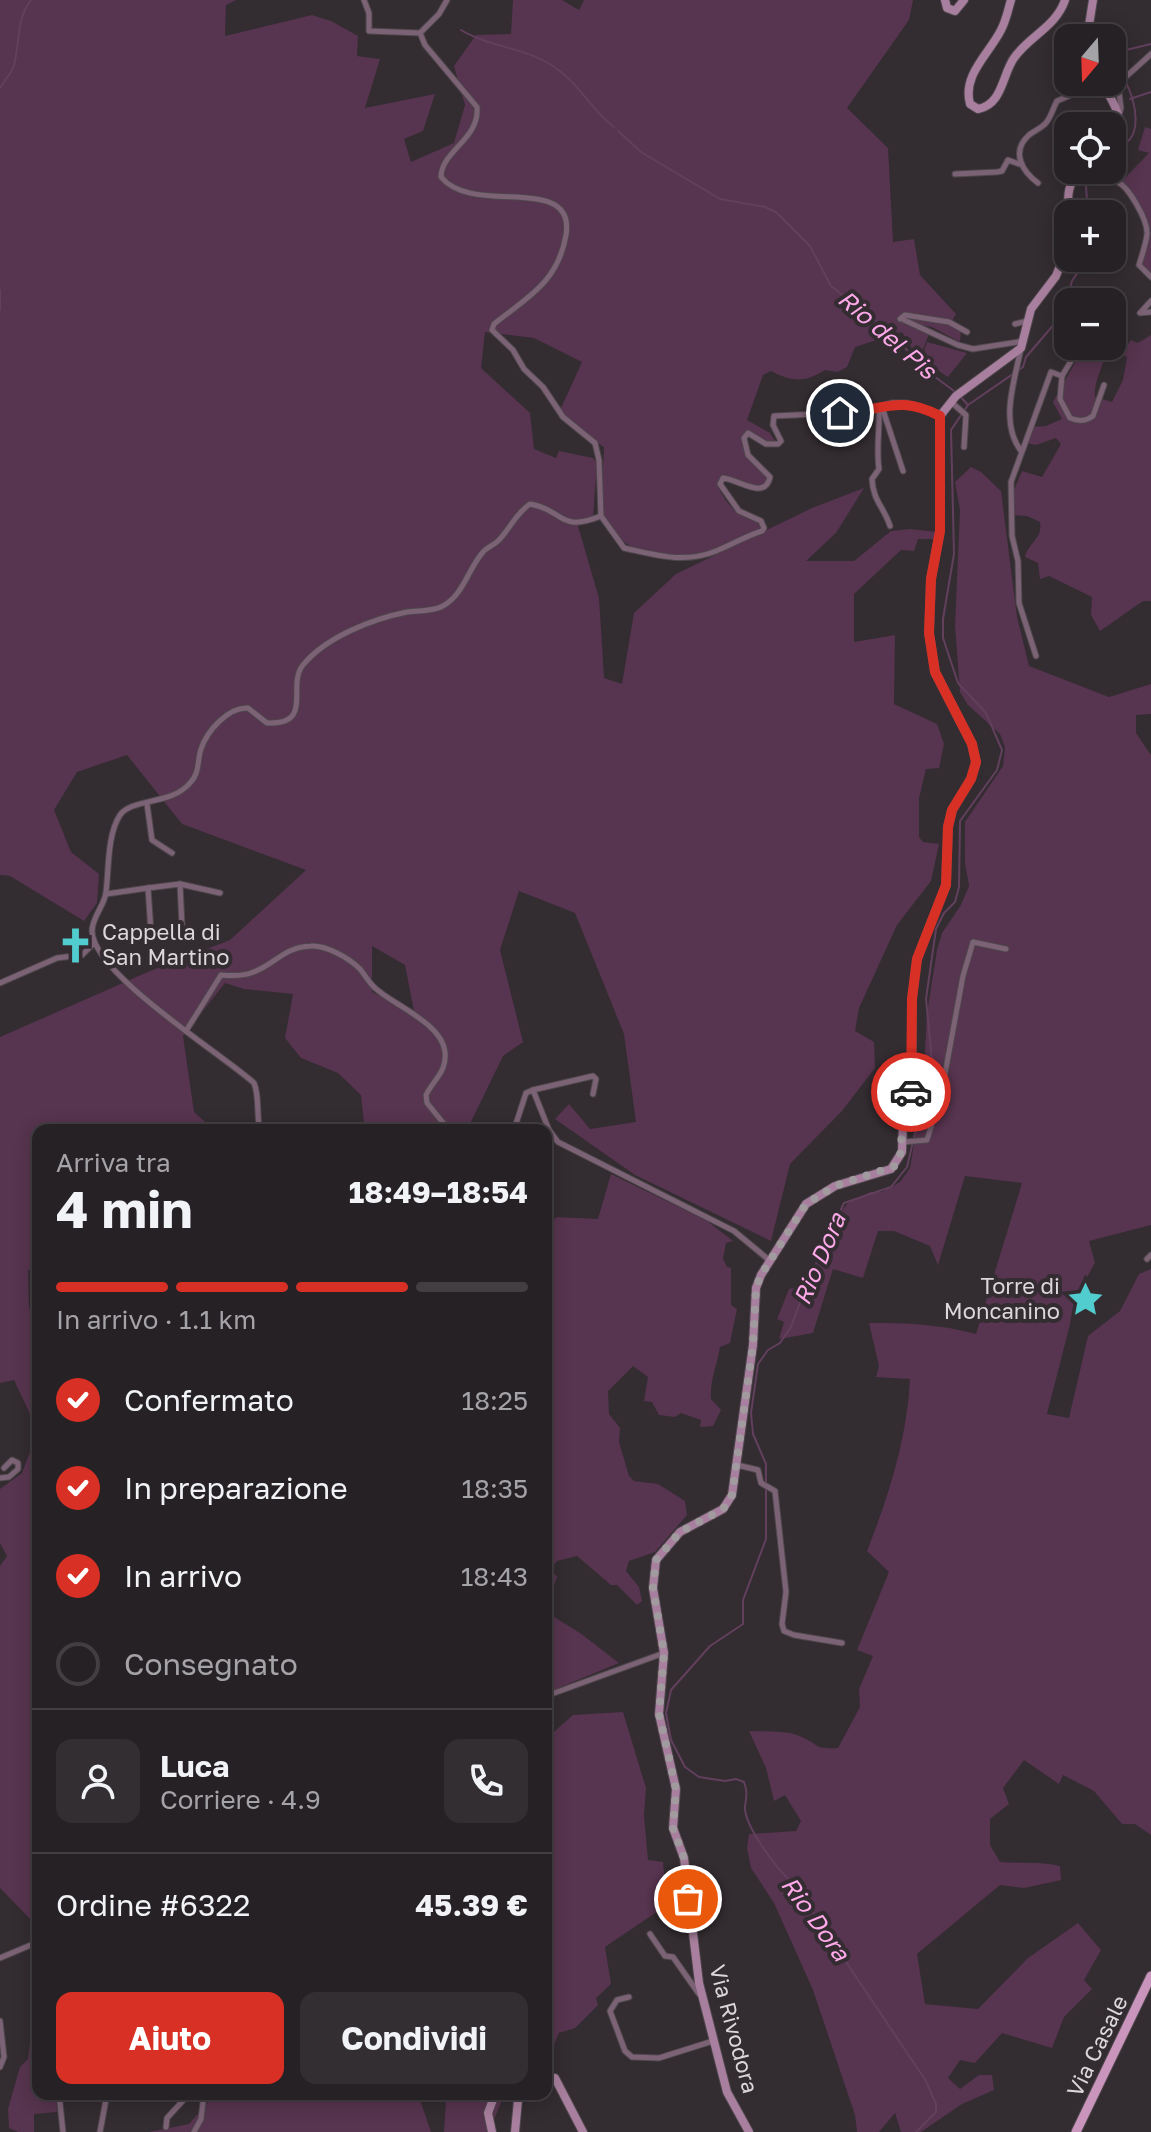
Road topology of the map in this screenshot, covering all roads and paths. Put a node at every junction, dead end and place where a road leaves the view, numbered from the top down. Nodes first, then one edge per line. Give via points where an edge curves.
1 (364, 0) edge
2 (447, 0) edge
3 (945, 0) edge
4 (964, 0) edge
5 (1011, 0) edge
6 (1065, 0) edge
7 (1093, 0) edge
8 (1089, 24) edge
9 (420, 33) junction
10 (1151, 54) edge
11 (1069, 96) edge
12 (1120, 112) edge
13 (1020, 163) junction
14 (955, 174) dead end
15 (1038, 183) dead end
16 (1121, 184) edge
17 (1058, 272) edge
18 (1151, 277) edge
19 (1151, 301) edge
20 (1151, 312) edge
21 (1027, 321) junction
22 (1015, 324) dead end
23 (967, 332) dead end
24 (1023, 345) junction
25 (1072, 360) edge
26 (1062, 376) junction
27 (1104, 385) dead end
28 (955, 397) junction
29 (880, 407) junction
30 (940, 416) junction
31 (964, 447) dead end
32 (1021, 451) junction
33 (903, 471) dead end
34 (601, 516) junction
35 (890, 526) dead end
36 (1036, 656) dead end
37 (147, 804) junction
38 (172, 853) dead end
39 (180, 884) junction
40 (148, 888) junction
41 (220, 893) dead end
42 (106, 894) junction
43 (182, 926) dead end
44 (151, 932) dead end
45 (94, 943) junction
46 (1006, 949) dead end
47 (0, 983) edge
48 (186, 1031) junction
49 (533, 1090) junction
50 (593, 1094) dead end
51 (258, 1124) edge
52 (444, 1124) edge
53 (516, 1124) edge
54 (547, 1124) edge
55 (552, 1134) edge
56 (905, 1142) junction
57 (771, 1256) junction
58 (737, 1465) junction
59 (4, 1468) dead end
60 (0, 1478) edge
61 (842, 1643) dead end
62 (664, 1653) junction
63 (552, 1694) edge
64 (650, 1934) dead end
65 (32, 1945) edge
66 (0, 1958) edge
67 (1151, 1976) edge
68 (629, 1997) dead end
69 (703, 1997) junction
70 (0, 2021) edge
71 (714, 2041) junction
72 (0, 2067) edge
73 (552, 2078) edge
74 (60, 2100) edge
75 (106, 2100) edge
76 (184, 2100) edge
77 (203, 2100) edge
78 (493, 2100) edge
79 (518, 2100) edge
80 (166, 2127) dead end
81 (63, 2132) edge
82 (100, 2132) edge
83 (194, 2132) edge
84 (492, 2132) edge
85 (515, 2132) edge
86 (583, 2132) edge
87 (749, 2132) edge
88 (1076, 2132) edge

1 - 9 street via 369,31
2 - 9 street
3 - 4 street via 955,11
5 - 6 street via 1000,32 973,74 968,99 978,109 995,99 1016,54 1046,28
7 - 8 street
9 - 34 street via 477,107 474,126 445,162 441,177 468,194 547,200 568,223 548,280 492,330 563,417 595,443
10 - 12 street via 1117,87
11 - 13 street via 1057,101 1046,123 1026,138
13 - 14 street via 1008,160 1002,171
13 - 15 street
16 - 18 street via 1143,215 1147,231 1139,265
17 - 21 street
19 - 20 street via 1140,313
21 - 22 street
21 - 24 street
23 - 24 street via 949,322 905,315 902,319 973,349
24 - 28 street
24 - 32 street via 1013,379 1012,424
25 - 26 street
26 - 27 street via 1060,399 1070,418 1082,421 1093,416
26 - 32 street via 1051,372 1047,377
28 - 30 street
28 - 31 street via 966,415
29 - 30 street via 907,403
29 - 33 street
29 - 34 street via 774,416 778,444 766,444 748,433 744,438 752,460 770,477 768,486 753,488 728,478 720,484 726,498 764,528 714,552 683,559 624,548
29 - 35 street via 879,469 872,486
30 - 56 street via 940,531 929,633 935,672 976,762 952,810 946,885 917,959 912,1099 903,1121
32 - 36 street via 1011,482 1012,536 1019,603
34 - 37 street via 563,521 530,504 483,552 454,597 431,610 372,623 326,646 302,666 292,717 267,723 248,708 234,710 205,739 191,783 178,794
37 - 38 street via 152,840
37 - 42 street via 132,806 119,816
39 - 40 street
39 - 41 street
39 - 43 street
40 - 42 street
40 - 44 street
42 - 45 street via 91,930
45 - 47 street via 82,955 57,958
45 - 48 street via 145,1000
46 - 56 street via 973,942 927,1136
48 - 51 street via 254,1083
48 - 52 street via 221,975 254,973 282,952 299,947 329,950 359,968 375,989 439,1038 445,1050 444,1070 426,1095
49 - 50 street via 593,1076
49 - 53 street via 526,1093
49 - 54 street
55 - 57 street via 558,1142 734,1231
56 - 57 street, Via Rivodora via 891,1169 835,1186 806,1204
57 - 58 street, Via Rivodora via 756,1288
58 - 61 street via 758,1470 761,1483 775,1491 784,1631
58 - 62 street, Via Rivodora via 732,1495 723,1509 680,1532 656,1560 653,1588
59 - 60 street via 12,1460 18,1463 9,1477
62 - 63 street
62 - 69 street, Via Rivodora via 659,1714 676,1789 673,1828 684,1858
64 - 69 street
65 - 66 street
67 - 88 main road, Via Casale
68 - 71 street via 617,2000 610,2011 632,2057 659,2058
69 - 71 street, Via Rivodora
70 - 72 street
71 - 87 street, Via Rivodora via 727,2092
73 - 86 street
74 - 81 street
75 - 82 street
76 - 80 street via 167,2118
77 - 83 street
78 - 84 street via 488,2113
79 - 85 street

